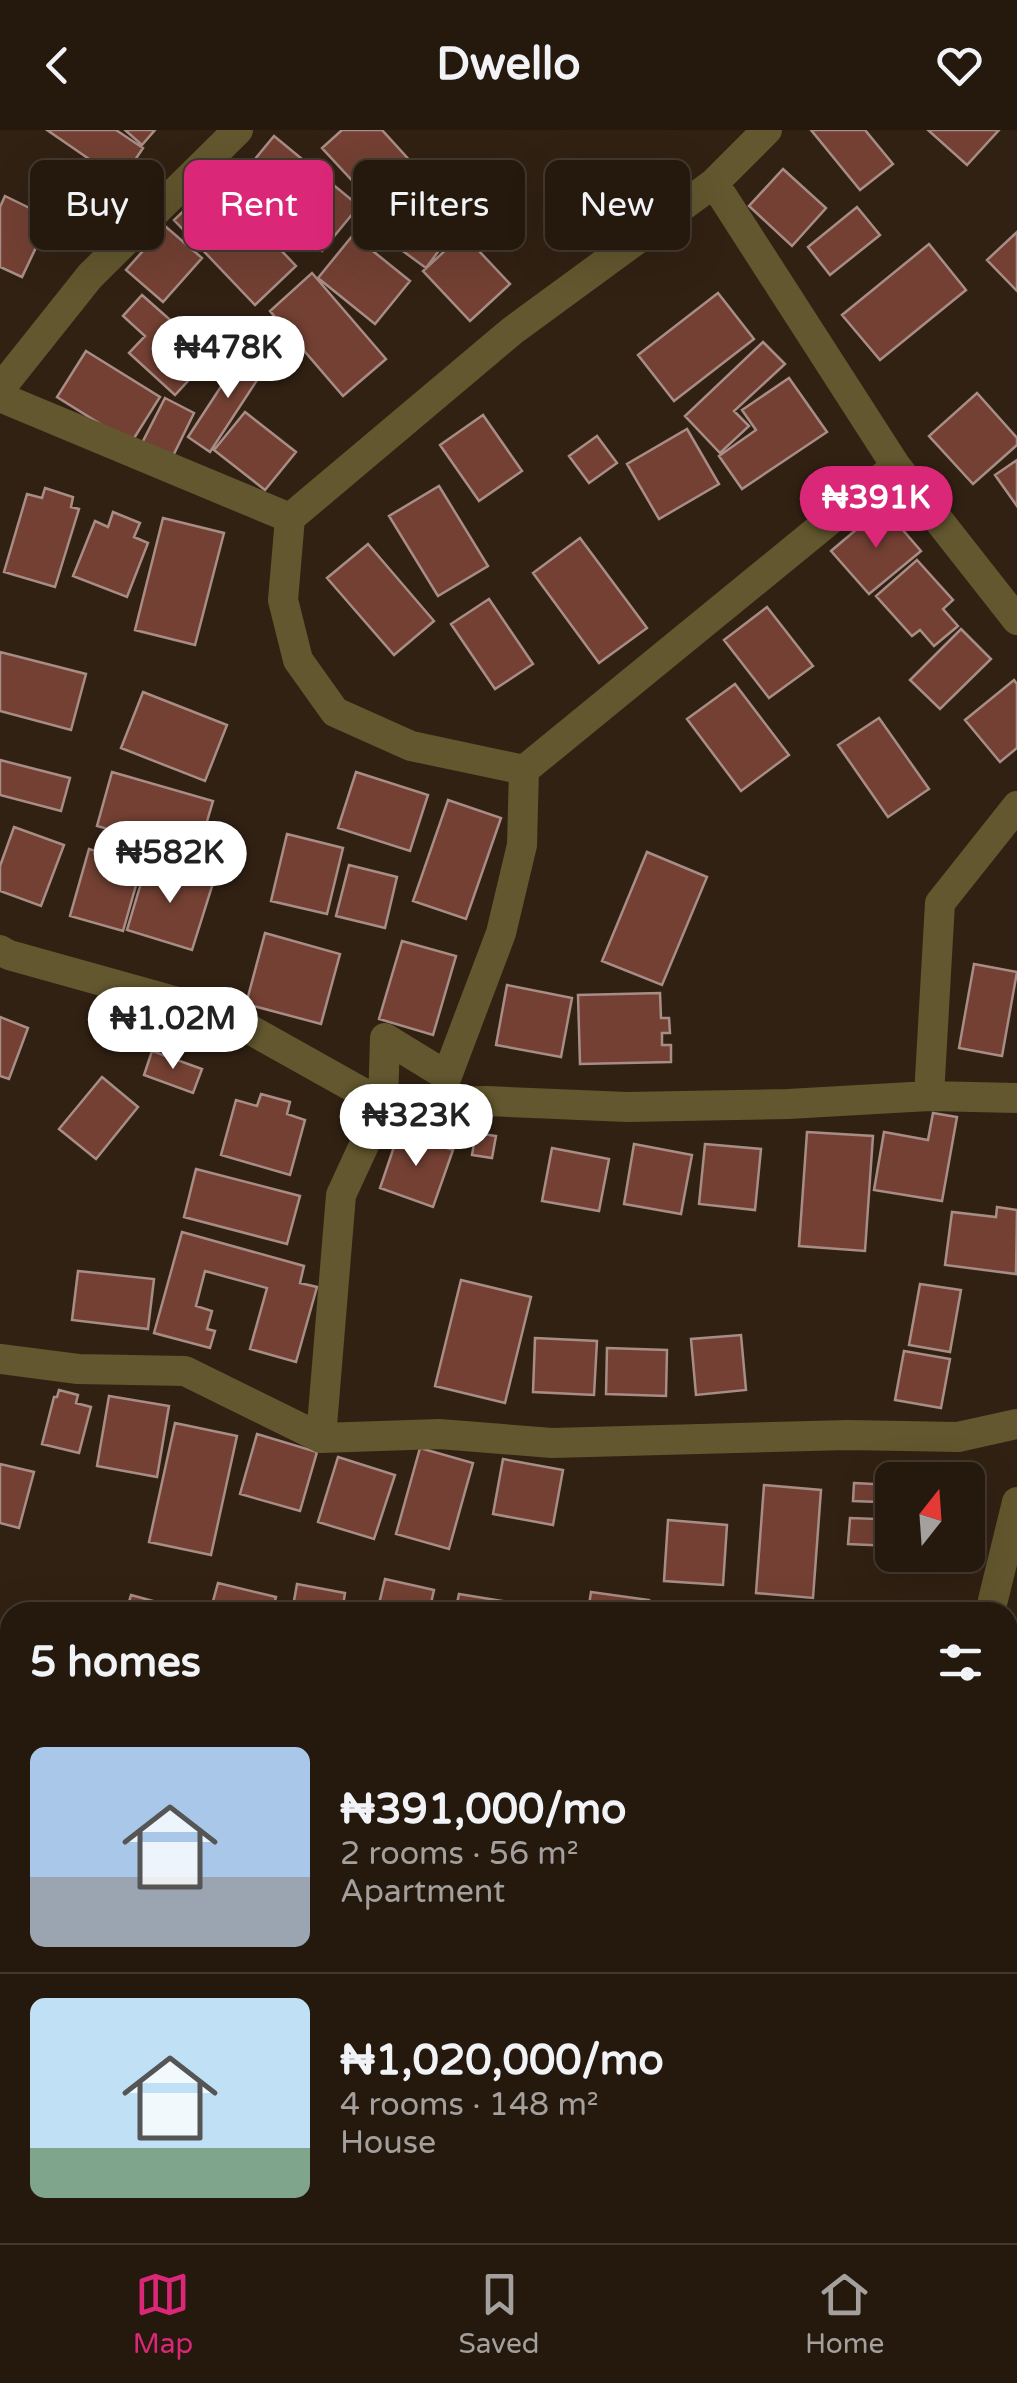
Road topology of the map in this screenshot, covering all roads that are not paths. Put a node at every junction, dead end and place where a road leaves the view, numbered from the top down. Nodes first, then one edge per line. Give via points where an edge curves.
1 (238, 130) edge
2 (767, 130) edge
3 (714, 183) junction
4 (0, 389) edge
5 (0, 397) edge
6 (896, 466) junction
7 (290, 518) junction
8 (1017, 620) edge
9 (524, 770) junction
10 (1017, 806) edge
11 (0, 950) edge
12 (929, 1096) junction
13 (1017, 1098) edge
14 (383, 1104) junction
15 (0, 1359) edge
16 (1017, 1424) edge
17 (322, 1438) junction
18 (1017, 1502) edge
19 (993, 1600) dead end

1 - 4 street via 90,276
2 - 3 street
3 - 6 street
3 - 7 street via 512,331
5 - 7 street
6 - 8 street
6 - 9 street
7 - 9 street via 283,600 298,660 335,712 411,746
9 - 14 street via 522,845 501,932 447,1076 385,1038
10 - 12 street via 940,903
11 - 14 street via 224,1014
12 - 13 street
12 - 14 street via 788,1104
14 - 17 street via 341,1195
15 - 17 street via 78,1370 185,1371
16 - 17 street via 958,1437 552,1443 439,1434
18 - 19 street

